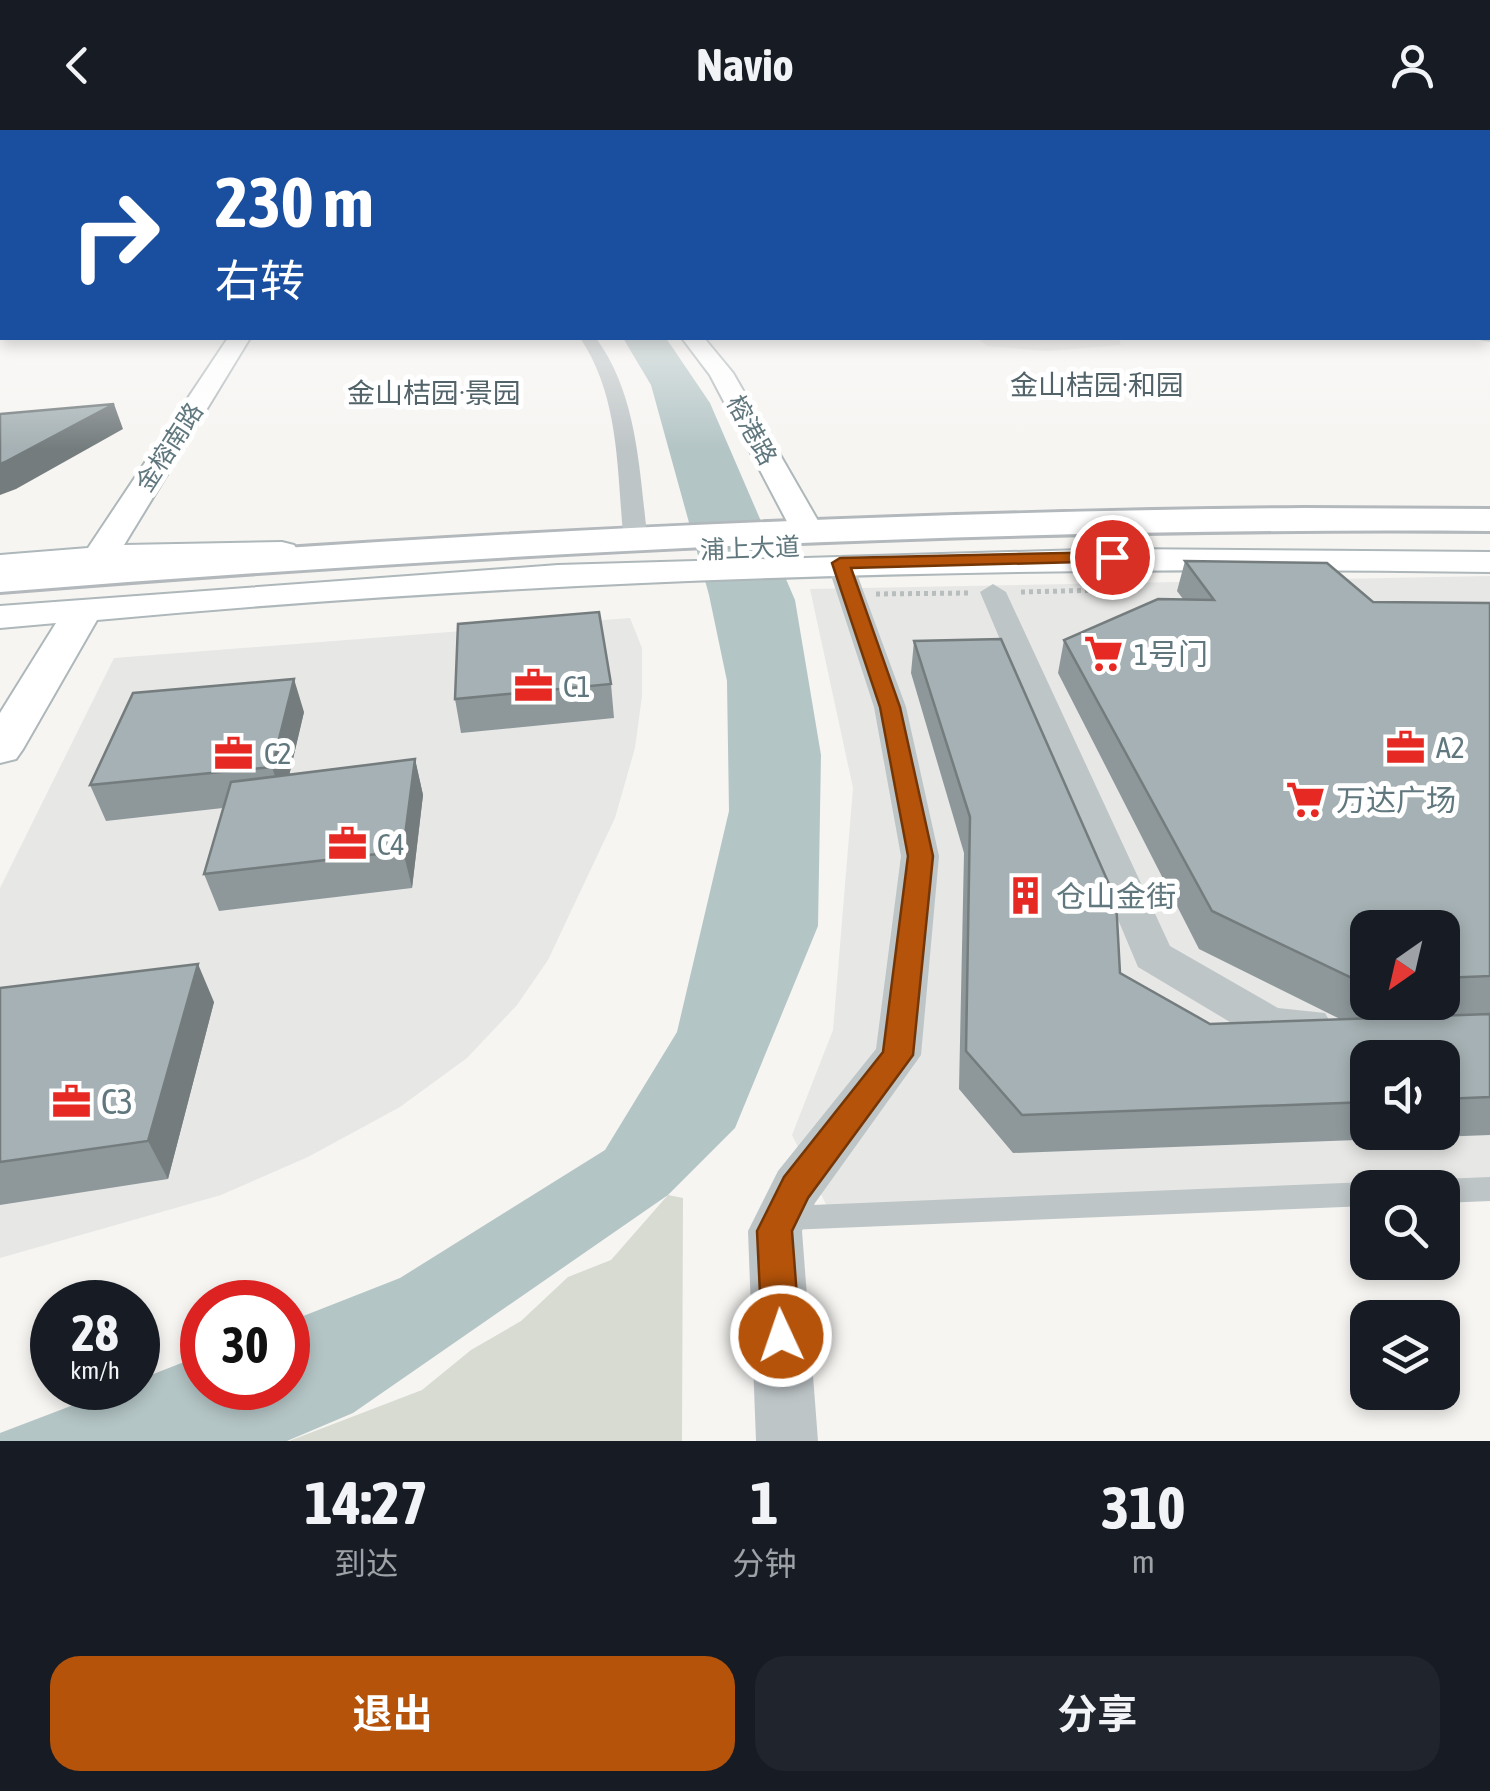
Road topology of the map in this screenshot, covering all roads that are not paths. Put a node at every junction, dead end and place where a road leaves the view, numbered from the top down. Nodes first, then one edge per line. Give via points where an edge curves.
1 (238, 340) edge
2 (255, 340) edge
3 (589, 340) edge
4 (695, 340) edge
5 (1490, 520) edge
6 (806, 526) junction
7 (635, 534) junction
8 (1490, 538) edge
9 (99, 557) junction
10 (1490, 562) edge
11 (0, 564) edge
12 (147, 568) junction
13 (847, 579) junction
14 (0, 580) edge
15 (993, 592) road end
16 (0, 594) edge
17 (84, 609) junction
18 (0, 617) edge
19 (0, 748) edge
20 (1350, 1025) edge
21 (1490, 1190) edge
22 (1460, 1191) edge
23 (1350, 1195) edge
24 (780, 1219) junction
25 (788, 1441) edge

1 - 9 main road, 金榕南路
2 - 12 main road
3 - 7 street via 607,370
4 - 6 main road, 榕港路 via 721,372
5 - 6 main road, 浦上大道
6 - 7 main road, 浦上大道
7 - 12 main road, 浦上大道
8 - 12 main road, 浦上大道 via 1157,535
9 - 11 main road, 浦上大道
9 - 12 main road, 浦上大道
10 - 13 main road via 1112,557
12 - 14 main road
12 - 16 main road
13 - 17 main road via 259,594
13 - 24 street via 890,707 920,856 898,1055 796,1187
15 - 20 street via 1154,956 1271,1025
17 - 18 main road
17 - 19 main road
21 - 22 lane
23 - 24 lane
24 - 25 street via 775,1231

